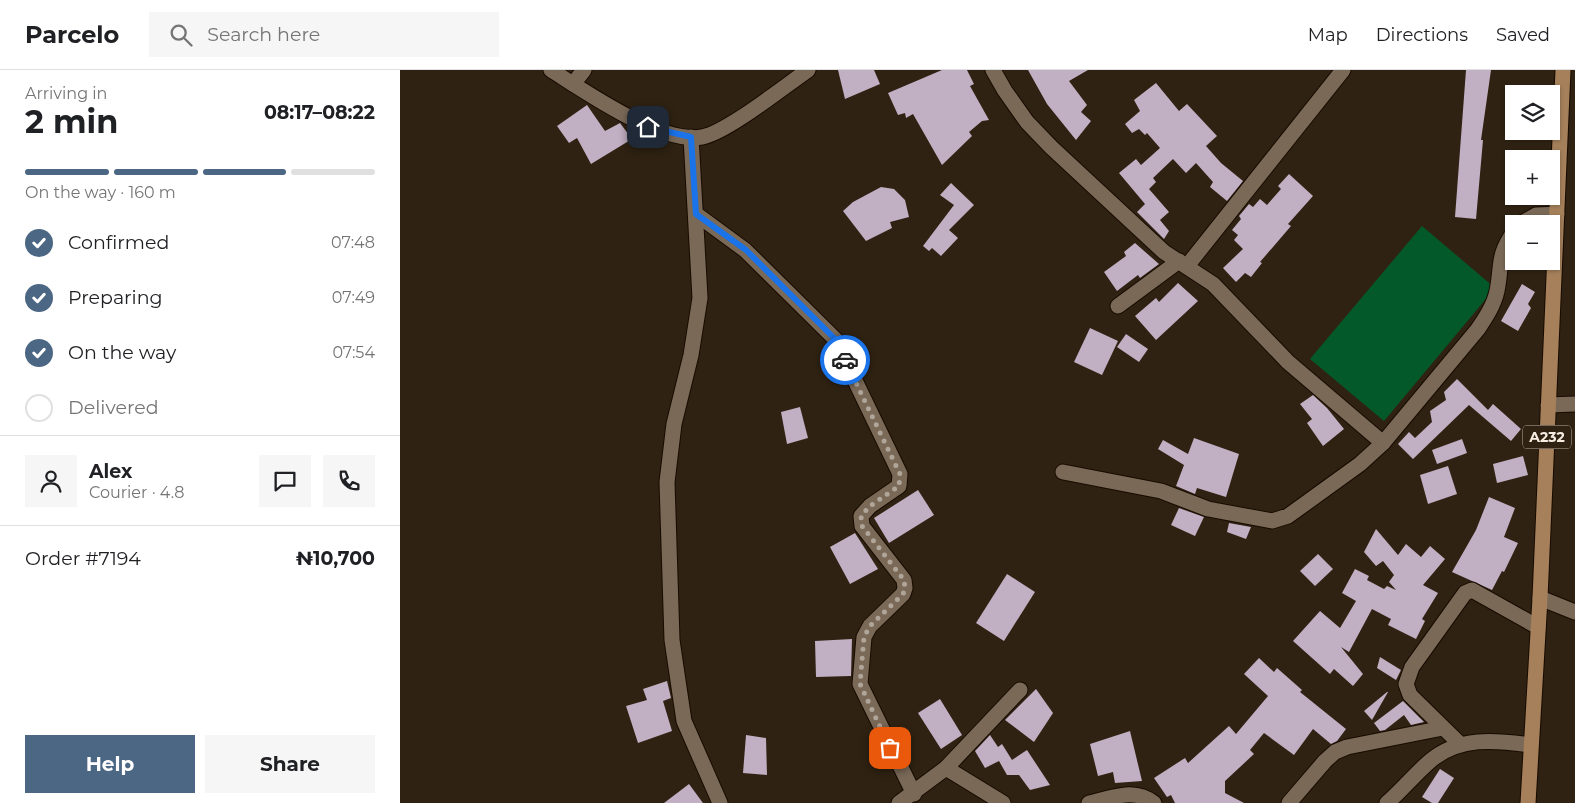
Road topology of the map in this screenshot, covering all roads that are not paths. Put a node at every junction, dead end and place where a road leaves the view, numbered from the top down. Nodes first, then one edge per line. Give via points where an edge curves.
1 (551, 70) edge
2 (584, 70) edge
3 (808, 70) edge
4 (993, 70) edge
5 (1343, 70) edge
6 (1563, 70) edge
7 (573, 84) junction
8 (691, 137) junction
9 (696, 214) junction
10 (1557, 214) junction
11 (1536, 215) edge
12 (1505, 247) edge
13 (1183, 264) junction
14 (1118, 306) dead end
15 (1575, 404) edge
16 (1548, 405) junction
17 (1383, 443) junction
18 (1063, 472) dead end
19 (1540, 598) junction
20 (1575, 612) edge
21 (1538, 627) junction
22 (1020, 690) dead end
23 (1443, 728) junction
24 (1460, 744) junction
25 (1531, 745) junction
26 (946, 768) junction
27 (914, 794) junction
28 (720, 803) edge
29 (899, 803) edge
30 (1003, 803) edge
31 (1089, 803) edge
32 (1154, 803) edge
33 (1289, 803) edge
34 (1387, 803) edge
35 (1528, 803) edge

1 - 7 street
2 - 7 street
3 - 8 street via 722,128 703,137
4 - 13 street via 1026,122 1164,252
5 - 13 street
6 - 10 main road, A232
7 - 8 street via 648,127
8 - 9 street
9 - 27 street via 746,250 835,339 900,474 899,486 861,516 862,526 904,580 905,588 864,637 860,684
9 - 28 street via 700,298 691,356 674,424 667,482 672,640 684,721
10 - 11 street
10 - 16 main road, A232
12 - 17 street via 1501,254 1497,292 1478,329
13 - 14 street
13 - 17 street via 1213,284 1288,362
15 - 16 street
16 - 19 main road, A232
17 - 18 street via 1360,464 1288,516 1272,521 1208,509 1161,491
19 - 20 street
19 - 21 main road, A232
21 - 23 street via 1478,592 1465,592 1412,667 1406,684 1410,695
21 - 25 main road, A232
22 - 26 street
23 - 24 street
23 - 33 street via 1335,752
24 - 25 street via 1498,740
24 - 34 street via 1430,760
25 - 35 main road, A232
26 - 27 street
26 - 30 street
27 - 29 street
31 - 32 street via 1129,794 1143,795

